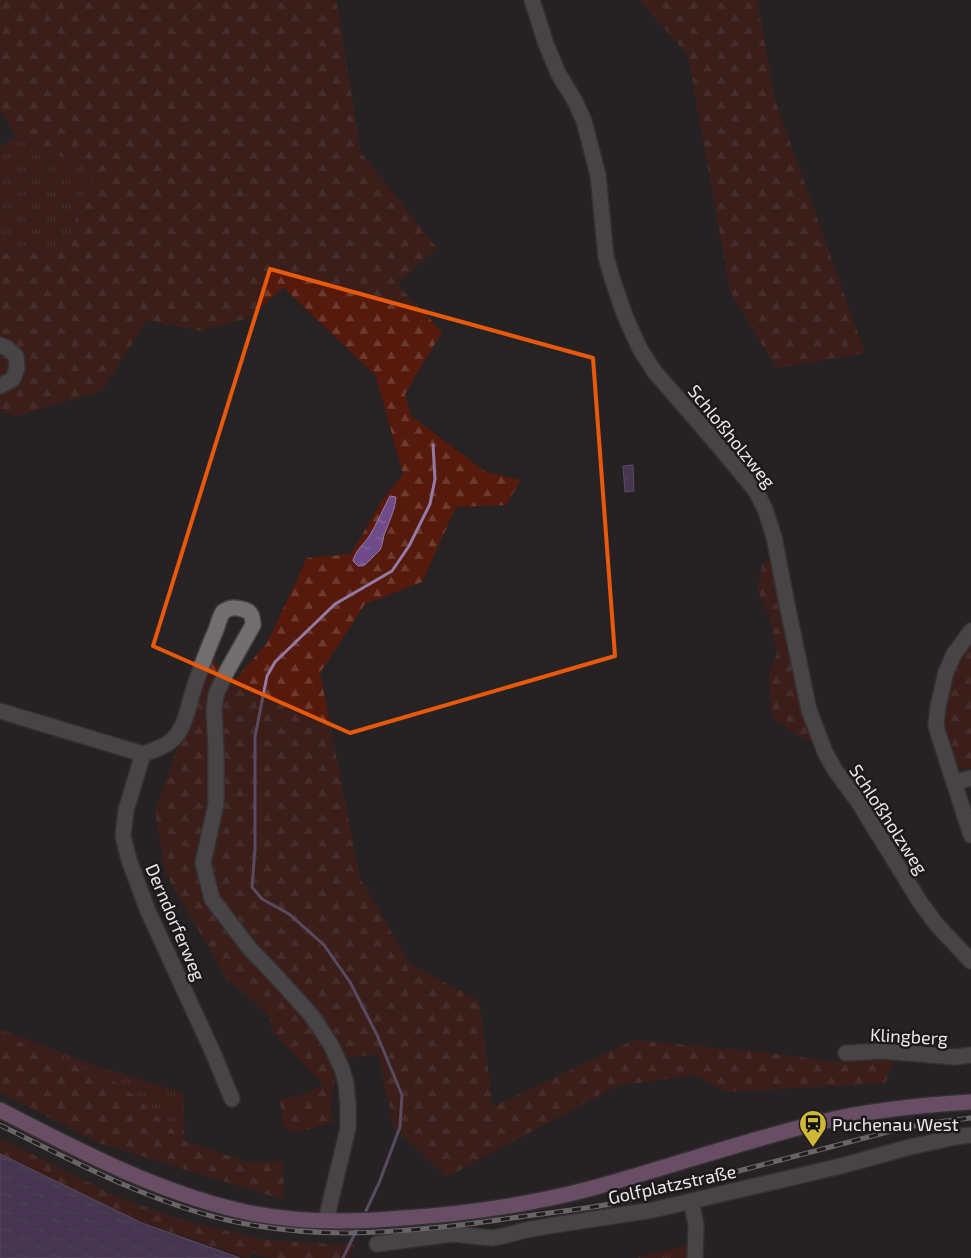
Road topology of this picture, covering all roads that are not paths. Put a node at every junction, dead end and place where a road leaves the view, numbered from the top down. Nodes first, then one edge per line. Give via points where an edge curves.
1 (532, 0) edge
2 (0, 345) edge
3 (0, 386) edge
4 (971, 631) edge
5 (0, 711) edge
6 (143, 754) junction
7 (971, 778) edge
8 (954, 783) junction
9 (971, 836) edge
10 (971, 961) edge
11 (846, 1053) dead end
12 (971, 1054) edge
13 (232, 1099) dead end
14 (971, 1102) edge
15 (0, 1110) edge
16 (971, 1135) edge
17 (691, 1201) junction
18 (326, 1220) junction
19 (377, 1244) dead end
20 (695, 1258) edge

1 - 10 street, Schloßholzweg via 558,73 584,121 598,175 606,257 625,316 640,349 654,371 756,491 774,537 809,710 825,752 920,902
2 - 3 street via 16,356 17,368 13,379
4 - 8 street via 954,654 946,672 938,706 936,724
5 - 6 street
6 - 13 street, Derndorferweg via 126,810 123,836 127,852 148,911
6 - 18 street via 169,744 180,732 222,613 231,608 250,611 253,625 216,694 216,804 203,863 212,900 250,949 312,1016 342,1069 346,1083 348,1128
7 - 8 street
8 - 9 street
11 - 12 street, Klingberg via 883,1050 955,1057
14 - 18 main road via 883,1110 822,1122 591,1188 537,1200 417,1217
15 - 18 main road via 128,1173 181,1193 237,1210
16 - 17 street, Golfplatzstraße via 910,1146 841,1166
17 - 19 street, Golfplatzstraße via 492,1238 453,1234
17 - 20 street via 696,1225

